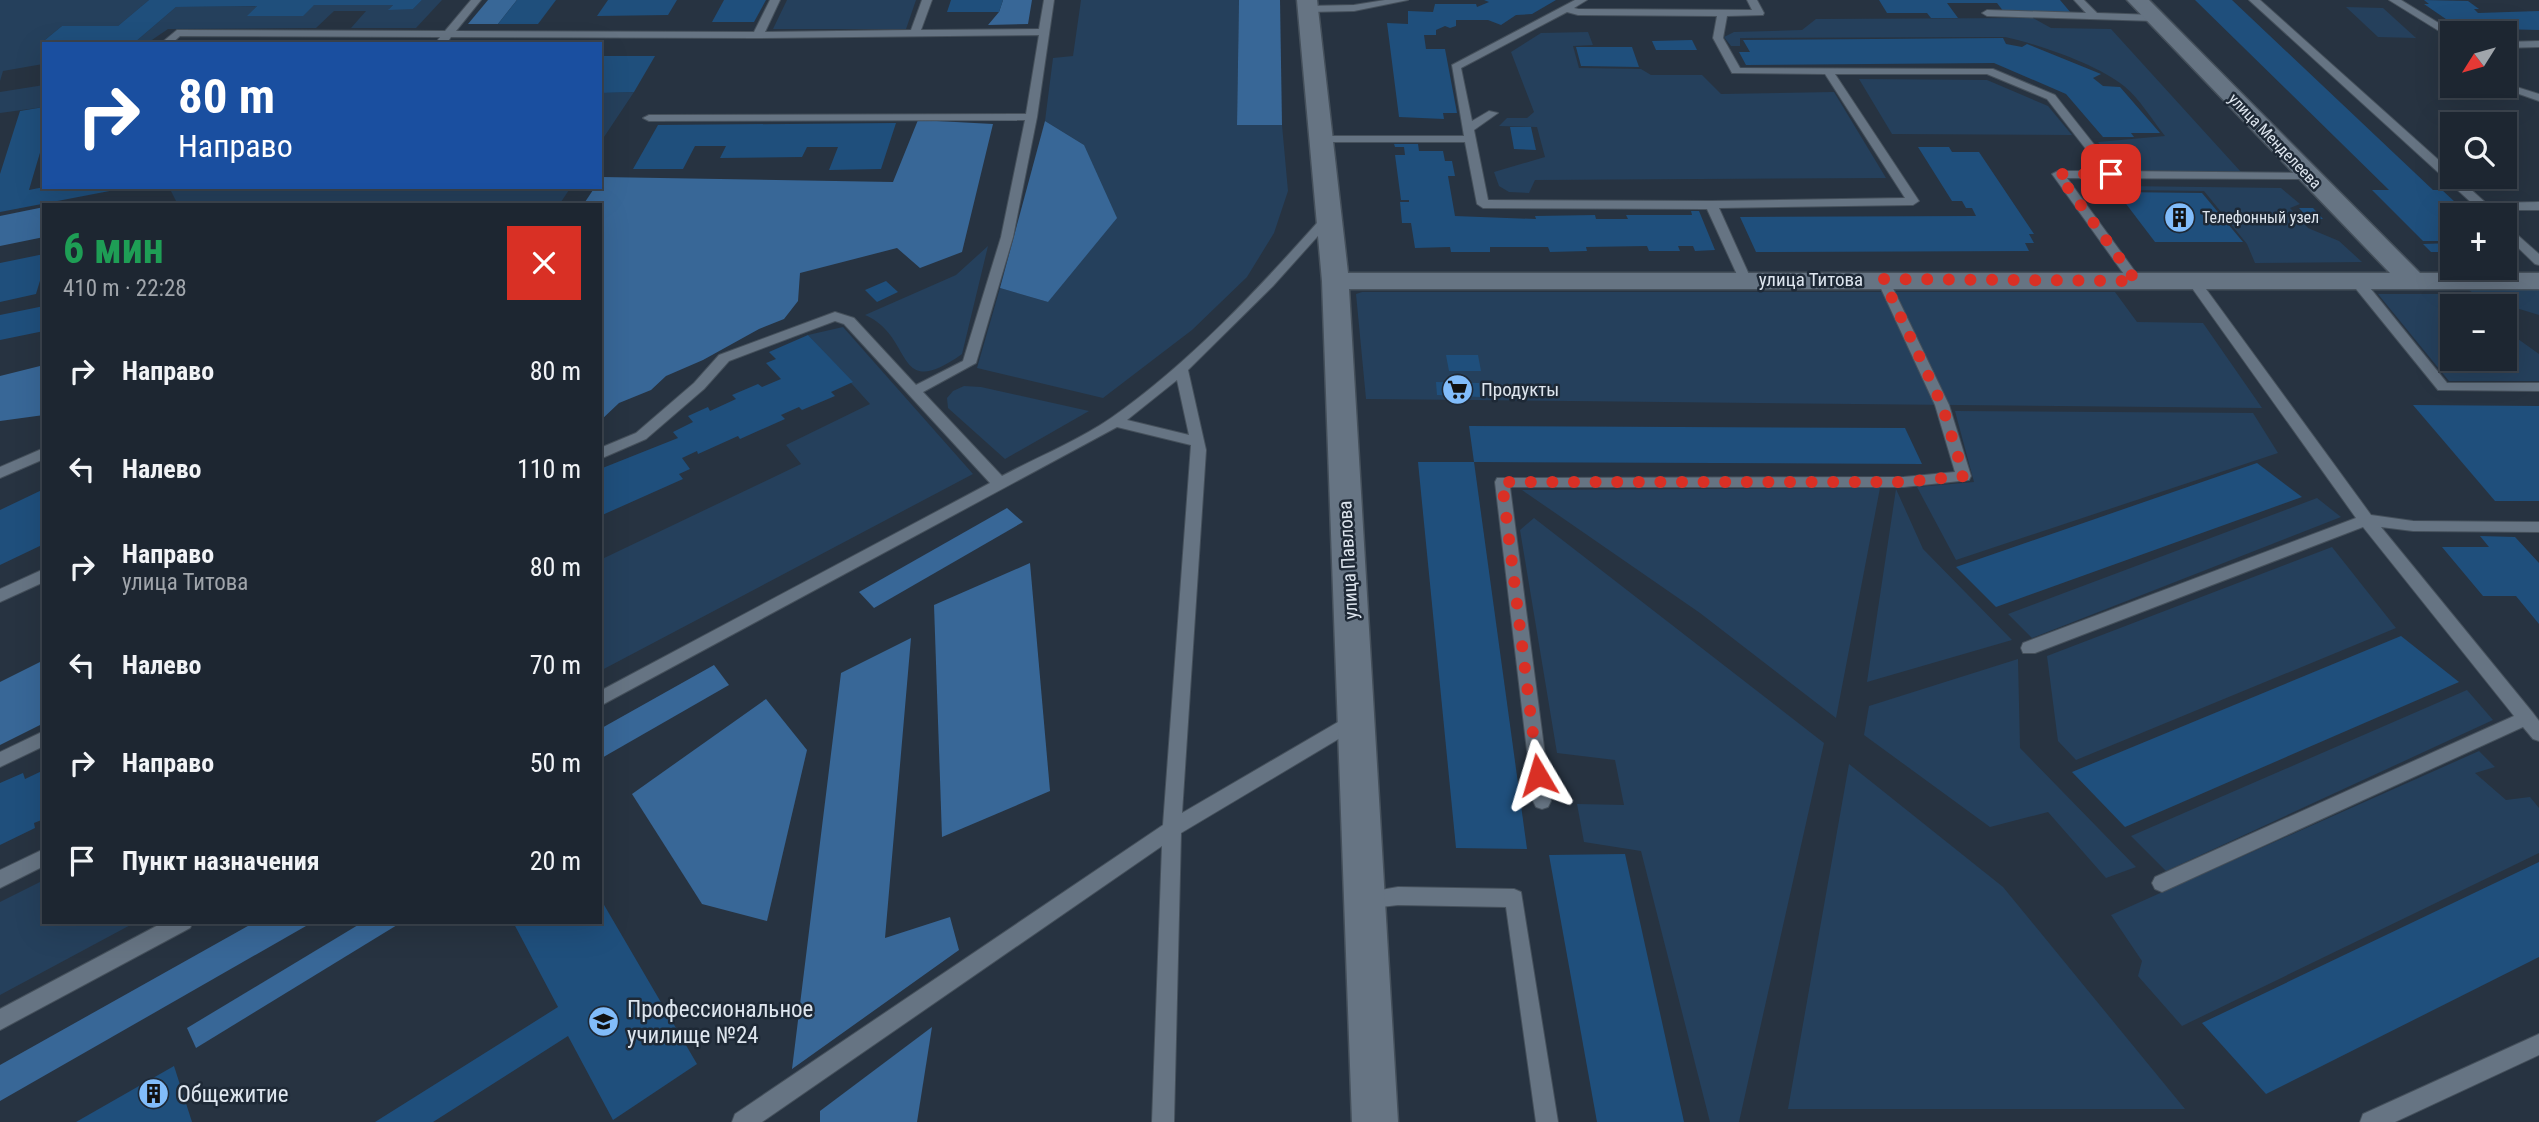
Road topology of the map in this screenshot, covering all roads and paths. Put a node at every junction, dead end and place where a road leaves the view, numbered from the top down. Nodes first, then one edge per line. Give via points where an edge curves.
1 (476, 0) edge
2 (775, 0) edge
3 (927, 0) edge
4 (1049, 0) edge
5 (1403, 0) edge
6 (1582, 0) edge
7 (1752, 0) edge
8 (2079, 0) edge
9 (2137, 0) edge
10 (2254, 0) edge
11 (2394, 0) edge
12 (1308, 4) edge
13 (1567, 9) junction
14 (1723, 13) junction
15 (1987, 13) dead end
16 (2094, 16) junction
17 (2155, 18) junction
18 (2440, 29) edge
19 (449, 32) junction
20 (1044, 32) junction
21 (915, 33) junction
22 (758, 35) junction
23 (167, 42) edge
24 (442, 42) edge
25 (2539, 44) edge
26 (2517, 45) edge
27 (1828, 71) junction
28 (2517, 90) edge
29 (2539, 98) edge
30 (1493, 113) dead end
31 (1031, 117) junction
32 (649, 118) dead end
33 (1469, 134) junction
34 (1321, 139) junction
35 (2111, 174) junction
36 (2311, 176) junction
37 (2478, 203) edge
38 (1711, 205) junction
39 (2539, 206) edge
40 (2517, 208) edge
41 (1329, 217) junction
42 (2517, 240) edge
43 (2539, 261) edge
44 (1745, 279) junction
45 (1883, 279) junction
46 (1335, 281) junction
47 (2136, 281) junction
48 (2193, 281) junction
49 (2357, 281) junction
50 (2413, 281) junction
51 (2539, 281) edge
52 (1181, 368) junction
53 (2539, 387) edge
54 (915, 391) junction
55 (1115, 422) junction
56 (1197, 442) junction
57 (602, 453) edge
58 (42, 454) edge
59 (0, 473) edge
60 (1001, 485) junction
61 (2366, 520) junction
62 (2539, 527) edge
63 (42, 576) edge
64 (0, 596) edge
65 (2029, 648) dead end
66 (602, 698) edge
67 (2527, 718) junction
68 (1356, 720) junction
69 (2539, 734) edge
70 (42, 739) edge
71 (0, 761) edge
72 (1542, 801) dead end
73 (1172, 829) junction
74 (42, 858) edge
75 (0, 879) edge
76 (2162, 883) dead end
77 (1364, 900) junction
78 (179, 924) edge
79 (0, 1020) edge
80 (2539, 1044) edge
81 (743, 1122) edge
82 (1163, 1122) edge
83 (1375, 1122) edge
84 (1548, 1122) edge
85 (2371, 1122) edge

1 - 19 lane
2 - 22 lane
3 - 21 lane
4 - 20 lane
5 - 12 lane via 1354,8
6 - 13 lane
7 - 14 lane via 1759,13
8 - 16 lane
9 - 17 street, улица Менделеева
10 - 37 lane
11 - 18 lane
12 - 34 street, улица Павлова
13 - 14 lane
13 - 33 lane via 1456,67
14 - 27 lane via 1718,38 1736,71
15 - 16 lane
16 - 17 lane
17 - 36 street, улица Менделеева
19 - 22 lane
19 - 23 lane via 177,33
19 - 24 lane
20 - 21 lane
20 - 31 lane
21 - 22 lane
25 - 26 lane
27 - 35 lane via 1989,71 2051,97
27 - 38 lane via 1913,201
28 - 29 lane
30 - 33 lane
31 - 32 lane
31 - 54 lane via 1007,237 970,363
33 - 34 lane
33 - 38 lane via 1483,204
34 - 41 street, улица Павлова
35 - 36 lane
35 - 47 lane via 2058,174
36 - 50 street, улица Менделеева
38 - 44 lane
39 - 40 lane
41 - 46 street, улица Павлова
41 - 52 lane via 1285,268
42 - 43 lane
44 - 45 street, улица Титова
44 - 46 street, улица Титова
45 - 47 street, улица Титова
45 - 72 lane via 1942,405 1964,476 1904,482 1502,482
46 - 68 street, улица Павлова
47 - 48 street, улица Титова
48 - 49 street, улица Титова
48 - 61 lane
49 - 50 street, улица Титова
49 - 53 lane via 2443,387
50 - 51 street, улица Титова
52 - 55 lane
52 - 56 lane
54 - 57 lane via 845,317 835,316 724,358 641,436
54 - 60 lane
55 - 56 lane
55 - 60 lane
56 - 73 lane
58 - 59 lane
60 - 66 lane
61 - 62 lane via 2413,526
61 - 65 lane
61 - 67 lane
63 - 64 lane
67 - 69 lane
67 - 76 lane
68 - 73 lane
68 - 77 street, улица Павлова
70 - 71 lane
73 - 81 lane
73 - 82 lane
74 - 75 lane
77 - 83 street, улица Павлова
77 - 84 lane via 1398,896 1514,898
78 - 79 lane
80 - 85 lane

